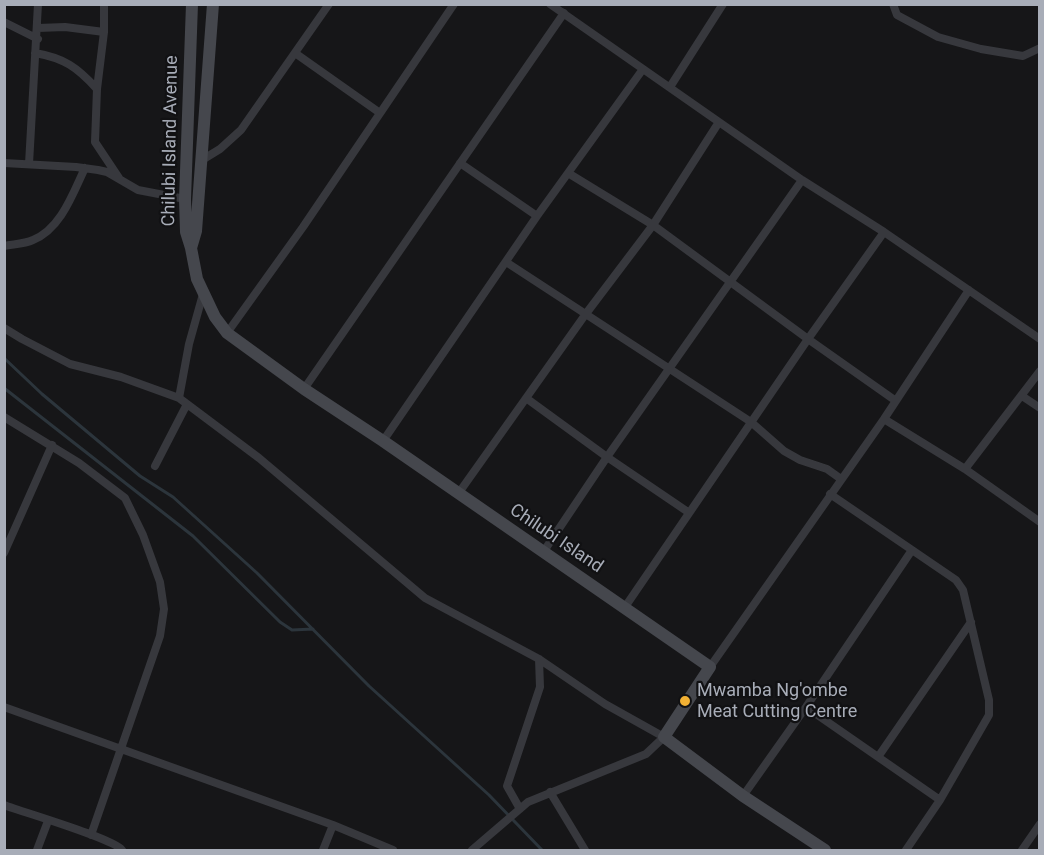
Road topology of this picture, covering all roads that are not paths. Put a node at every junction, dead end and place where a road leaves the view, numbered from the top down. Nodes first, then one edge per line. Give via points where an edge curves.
1 (38, 4) edge
2 (104, 4) edge
3 (192, 4) edge
4 (213, 4) edge
5 (329, 4) edge
6 (454, 4) edge
7 (550, 4) edge
8 (723, 4) edge
9 (893, 4) edge
10 (564, 13) junction
11 (4, 22) edge
12 (38, 28) junction
13 (104, 32) junction
14 (38, 39) junction
15 (1040, 48) edge
16 (34, 53) junction
17 (295, 53) junction
18 (643, 69) junction
19 (670, 87) junction
20 (97, 89) junction
21 (380, 112) junction
22 (719, 122) junction
23 (202, 160) junction
24 (460, 163) junction
25 (4, 164) edge
26 (29, 164) junction
27 (85, 168) junction
28 (568, 173) junction
29 (122, 180) junction
30 (802, 180) junction
31 (185, 199) junction
32 (537, 216) junction
33 (653, 225) junction
34 (884, 231) junction
35 (4, 246) edge
36 (191, 248) junction
37 (506, 262) junction
38 (731, 281) junction
39 (969, 290) junction
40 (203, 294) junction
41 (585, 315) junction
42 (4, 328) edge
43 (227, 333) junction
44 (808, 339) junction
45 (1040, 339) edge
46 (670, 368) junction
47 (1040, 371) edge
48 (304, 389) junction
49 (1022, 396) junction
50 (179, 398) junction
51 (526, 398) junction
52 (896, 401) junction
53 (187, 404) junction
54 (1040, 408) edge
55 (4, 417) edge
56 (884, 419) junction
57 (751, 422) junction
58 (383, 441) junction
59 (52, 445) junction
60 (607, 457) junction
61 (155, 466) dead end
62 (965, 469) junction
63 (841, 479) junction
64 (458, 494) junction
65 (830, 494) junction
66 (688, 512) junction
67 (1040, 522) edge
68 (912, 550) junction
69 (544, 552) junction
70 (4, 553) edge
71 (625, 608) junction
72 (971, 622) junction
73 (539, 659) junction
74 (710, 668) junction
75 (4, 708) edge
76 (806, 708) junction
77 (664, 737) junction
78 (121, 748) junction
79 (878, 757) junction
80 (550, 792) junction
81 (743, 796) junction
82 (940, 800) junction
83 (4, 805) edge
84 (517, 810) junction
85 (48, 821) junction
86 (1040, 824) edge
87 (333, 825) junction
88 (92, 835) junction
89 (37, 850) edge
90 (122, 850) edge
91 (323, 850) edge
92 (393, 850) edge
93 (471, 850) edge
94 (585, 850) edge
95 (825, 850) edge
96 (906, 850) edge
97 (1023, 850) edge

1 - 12 street
2 - 13 street
3 - 31 street, Chilubi Island Avenue
4 - 23 street, Chilubi Island Avenue
5 - 17 street
6 - 21 street
7 - 10 street
8 - 19 street
9 - 15 street via 897,15 938,37 1023,56
10 - 18 street
10 - 24 street
11 - 14 street
12 - 13 street
12 - 14 street
13 - 20 street
14 - 16 street
16 - 20 street via 67,62
16 - 26 street
17 - 21 street
17 - 23 street via 242,130
18 - 19 street
18 - 28 street
19 - 22 street
20 - 29 street via 95,142
21 - 43 street
22 - 30 street
22 - 33 street
23 - 36 street, Chilubi Island Avenue
24 - 32 street
24 - 48 street
25 - 26 street
26 - 27 street
27 - 29 street
27 - 35 street via 57,221 33,240
28 - 32 street
28 - 33 street
29 - 31 street via 138,190
30 - 34 street
30 - 38 street
31 - 36 street, Chilubi Island Avenue via 186,232
32 - 37 street
33 - 38 street
33 - 41 street
34 - 39 street
34 - 44 street
36 - 40 street, Chilubi Island
37 - 41 street
37 - 58 street
38 - 44 street
38 - 46 street
39 - 45 street
39 - 52 street
40 - 43 street, Chilubi Island
40 - 50 street
41 - 46 street
41 - 51 street
42 - 50 street via 70,364
43 - 48 street, Chilubi Island
44 - 52 street
44 - 57 street
46 - 57 street
46 - 60 street
47 - 49 street
48 - 58 street, Chilubi Island
49 - 54 street
49 - 62 street
50 - 53 street
51 - 60 street
51 - 64 street
52 - 56 street
53 - 61 street
53 - 73 street via 259,458 425,598
55 - 59 street
56 - 62 street
56 - 63 street
57 - 63 street via 784,451
57 - 66 street
58 - 64 street, Chilubi Island
59 - 70 street
59 - 78 street via 125,498 160,582 164,609 159,636
60 - 66 street
60 - 69 street
62 - 67 street
63 - 65 street
64 - 69 street, Chilubi Island
65 - 68 street
65 - 74 street
66 - 71 street
68 - 72 street via 956,580 963,590
68 - 76 street
69 - 71 street, Chilubi Island
71 - 74 street, Chilubi Island
72 - 79 street
72 - 82 street via 989,715
73 - 77 street via 587,693
73 - 84 street via 540,687 507,786
74 - 77 street
75 - 78 street
76 - 79 street
76 - 81 street
77 - 80 street via 646,754
77 - 81 street
78 - 87 street
78 - 88 street
79 - 82 street
80 - 84 street
80 - 94 street
81 - 95 street
82 - 96 street
83 - 85 street
84 - 93 street
85 - 88 street
85 - 89 street
86 - 97 street
87 - 91 street
87 - 92 street
88 - 90 street

